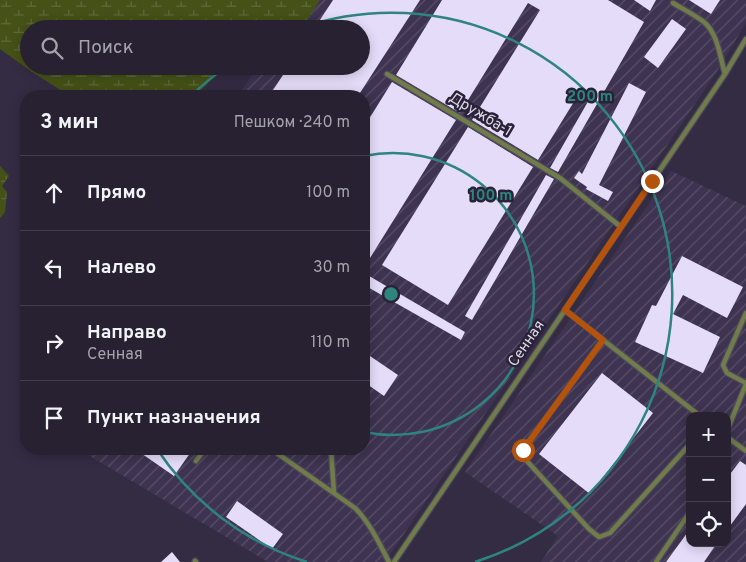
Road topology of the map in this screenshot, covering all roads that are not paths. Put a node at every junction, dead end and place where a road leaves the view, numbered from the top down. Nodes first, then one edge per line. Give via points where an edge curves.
1 (673, 3) dead end
2 (746, 39) edge
3 (387, 74) dead end
4 (725, 74) junction
5 (621, 227) junction
6 (565, 310) junction
7 (746, 313) edge
8 (603, 340) junction
9 (746, 384) edge
10 (695, 412) edge
11 (731, 421) edge
12 (731, 440) edge
13 (686, 448) edge
14 (746, 451) edge
15 (200, 455) edge
16 (280, 455) edge
17 (331, 455) edge
18 (196, 461) dead end
19 (334, 493) junction
20 (686, 518) edge
21 (389, 562) edge
22 (394, 562) edge
23 (656, 562) edge

1 - 4 lane via 704,22 711,31
2 - 4 lane, Сенная
3 - 5 lane, Дружба-1 via 560,178
4 - 5 lane, Сенная
5 - 6 lane, Сенная
6 - 8 lane
6 - 22 lane, Сенная
7 - 9 lane via 723,365 727,373
8 - 10 lane
8 - 13 lane via 525,447 523,454 526,460 599,537 610,533
9 - 11 lane
12 - 14 lane
15 - 18 lane
16 - 19 lane
17 - 19 lane
19 - 21 lane via 363,516
20 - 23 lane

